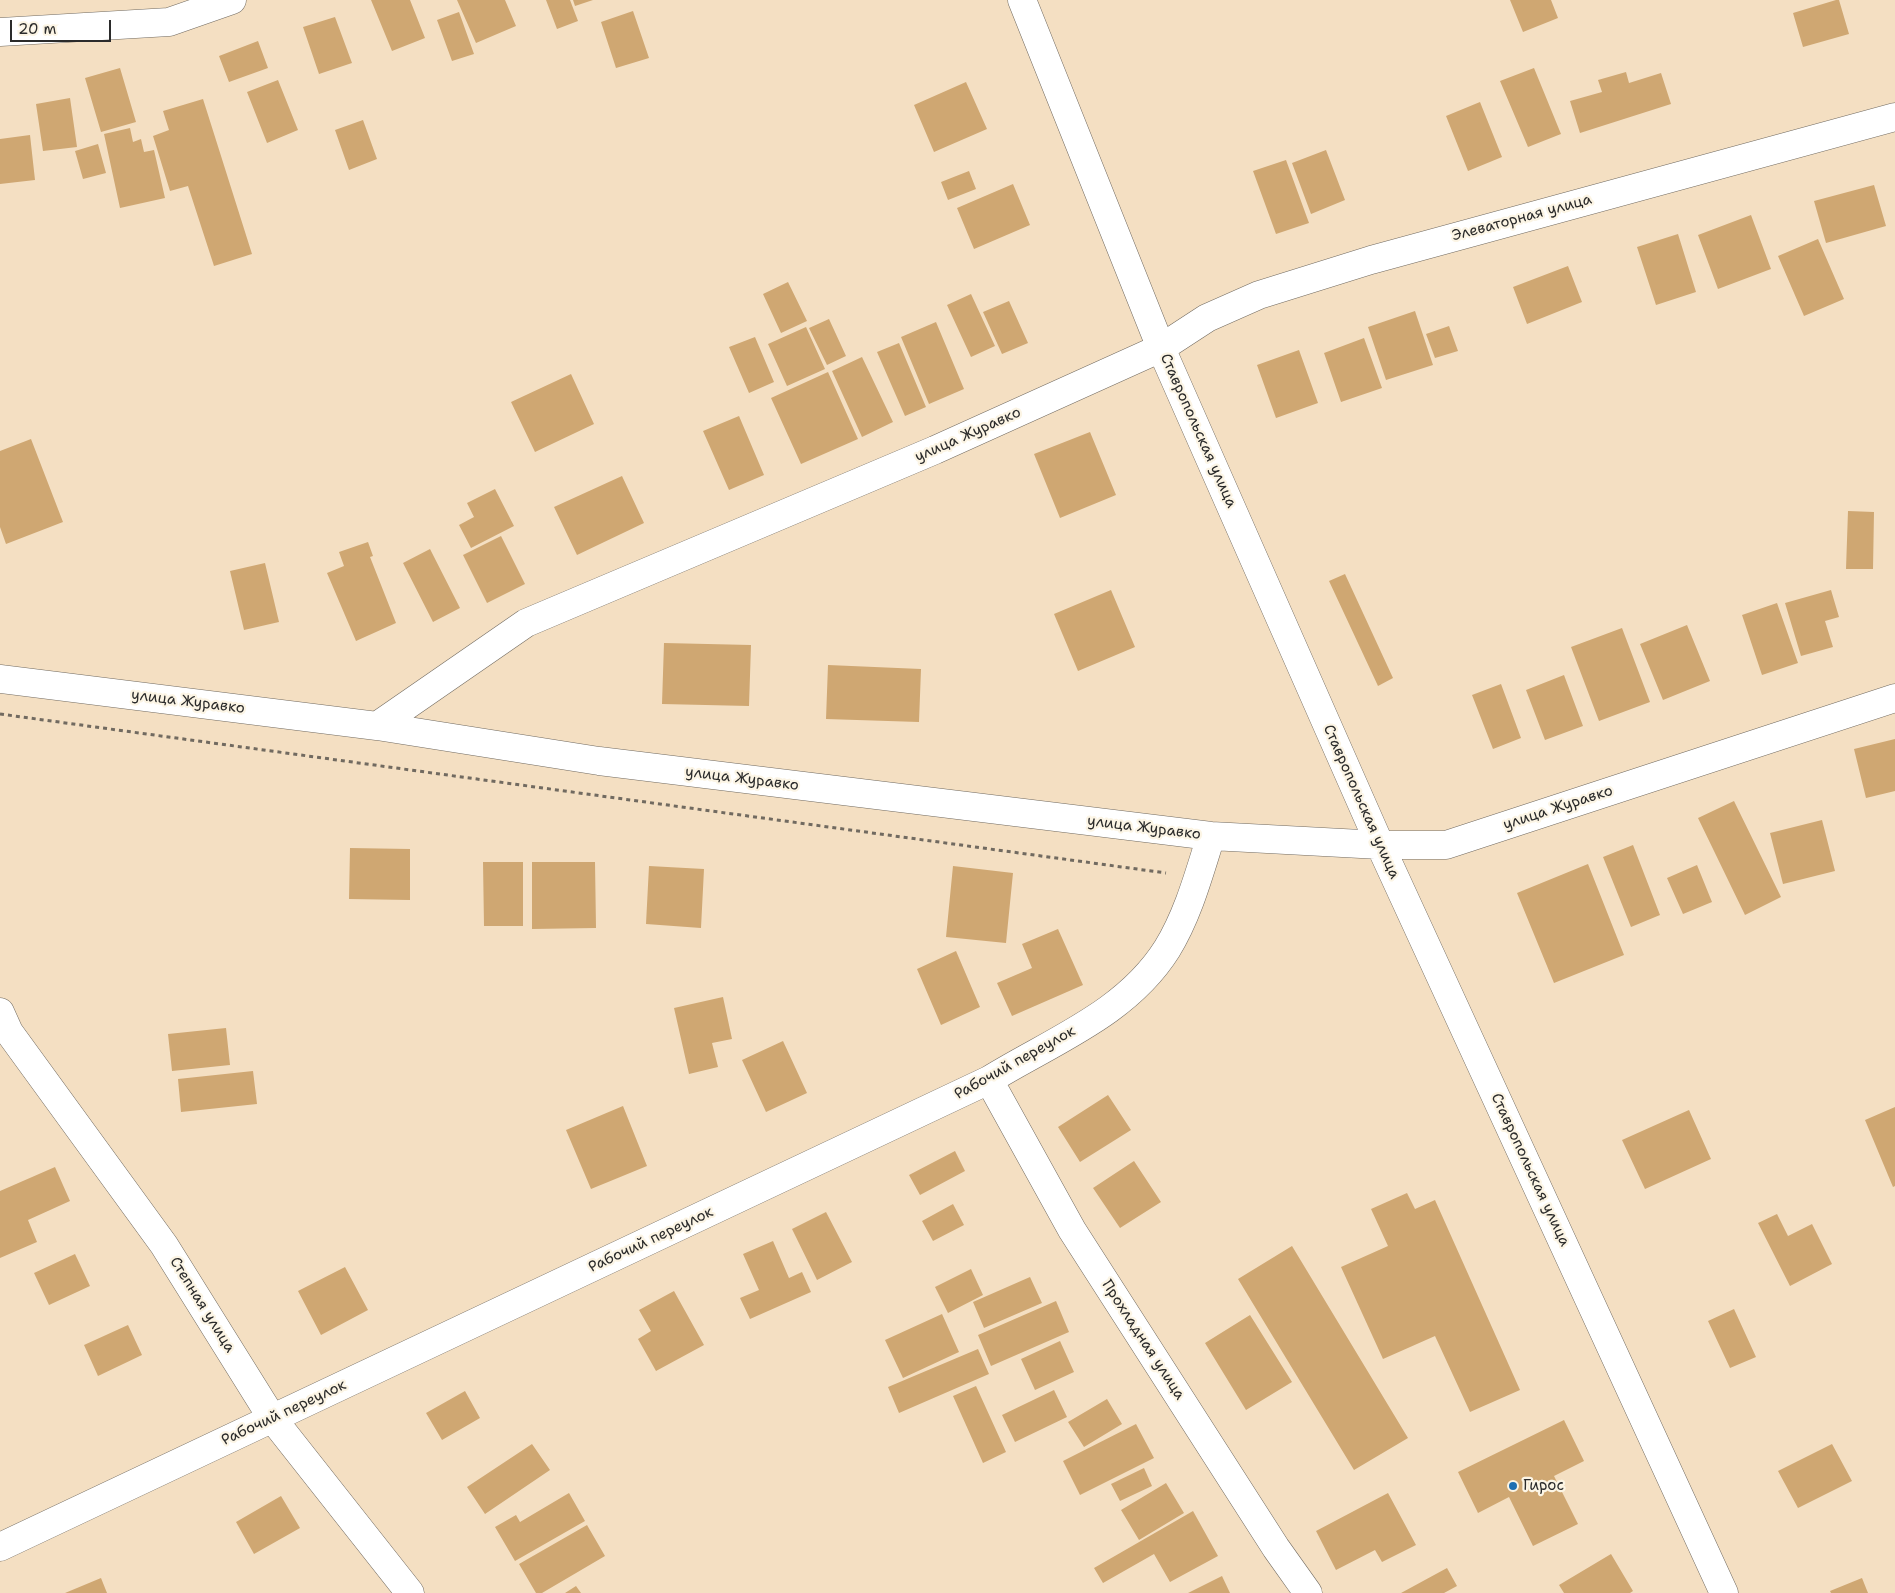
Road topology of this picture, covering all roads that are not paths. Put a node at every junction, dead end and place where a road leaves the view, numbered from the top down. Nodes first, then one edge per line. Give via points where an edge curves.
1 (232, 0) edge
2 (1022, 0) edge
3 (0, 32) edge
4 (1895, 117) edge
5 (1161, 348) junction
6 (0, 679) edge
7 (1895, 698) edge
8 (377, 726) junction
9 (1211, 836) junction
10 (1380, 844) junction
11 (0, 1012) edge
12 (989, 1080) junction
13 (272, 1418) junction
14 (0, 1547) edge
15 (410, 1593) edge
16 (1308, 1593) edge
17 (1724, 1593) edge

1 - 3 street via 169,22
2 - 5 street, Ставропольская улица
4 - 5 street, Элеваторная улица via 1362,262 1259,295 1207,318
5 - 8 street, улица Журавко via 935,450 526,623
5 - 10 street, Ставропольская улица
6 - 8 street, улица Журавко
7 - 10 street, улица Журавко via 1446,844
8 - 9 street, улица Журавко via 599,762
9 - 10 street, улица Журавко
9 - 12 street, Рабочий переулок via 1186,910 1168,948 1145,979 1110,1010
10 - 17 street, Ставропольская улица
11 - 13 street, Степная улица via 9,1032 164,1245
12 - 13 street, Рабочий переулок
12 - 16 street, Прохладная улица via 1072,1230
13 - 14 street, Рабочий переулок
13 - 15 street, Степная улица

